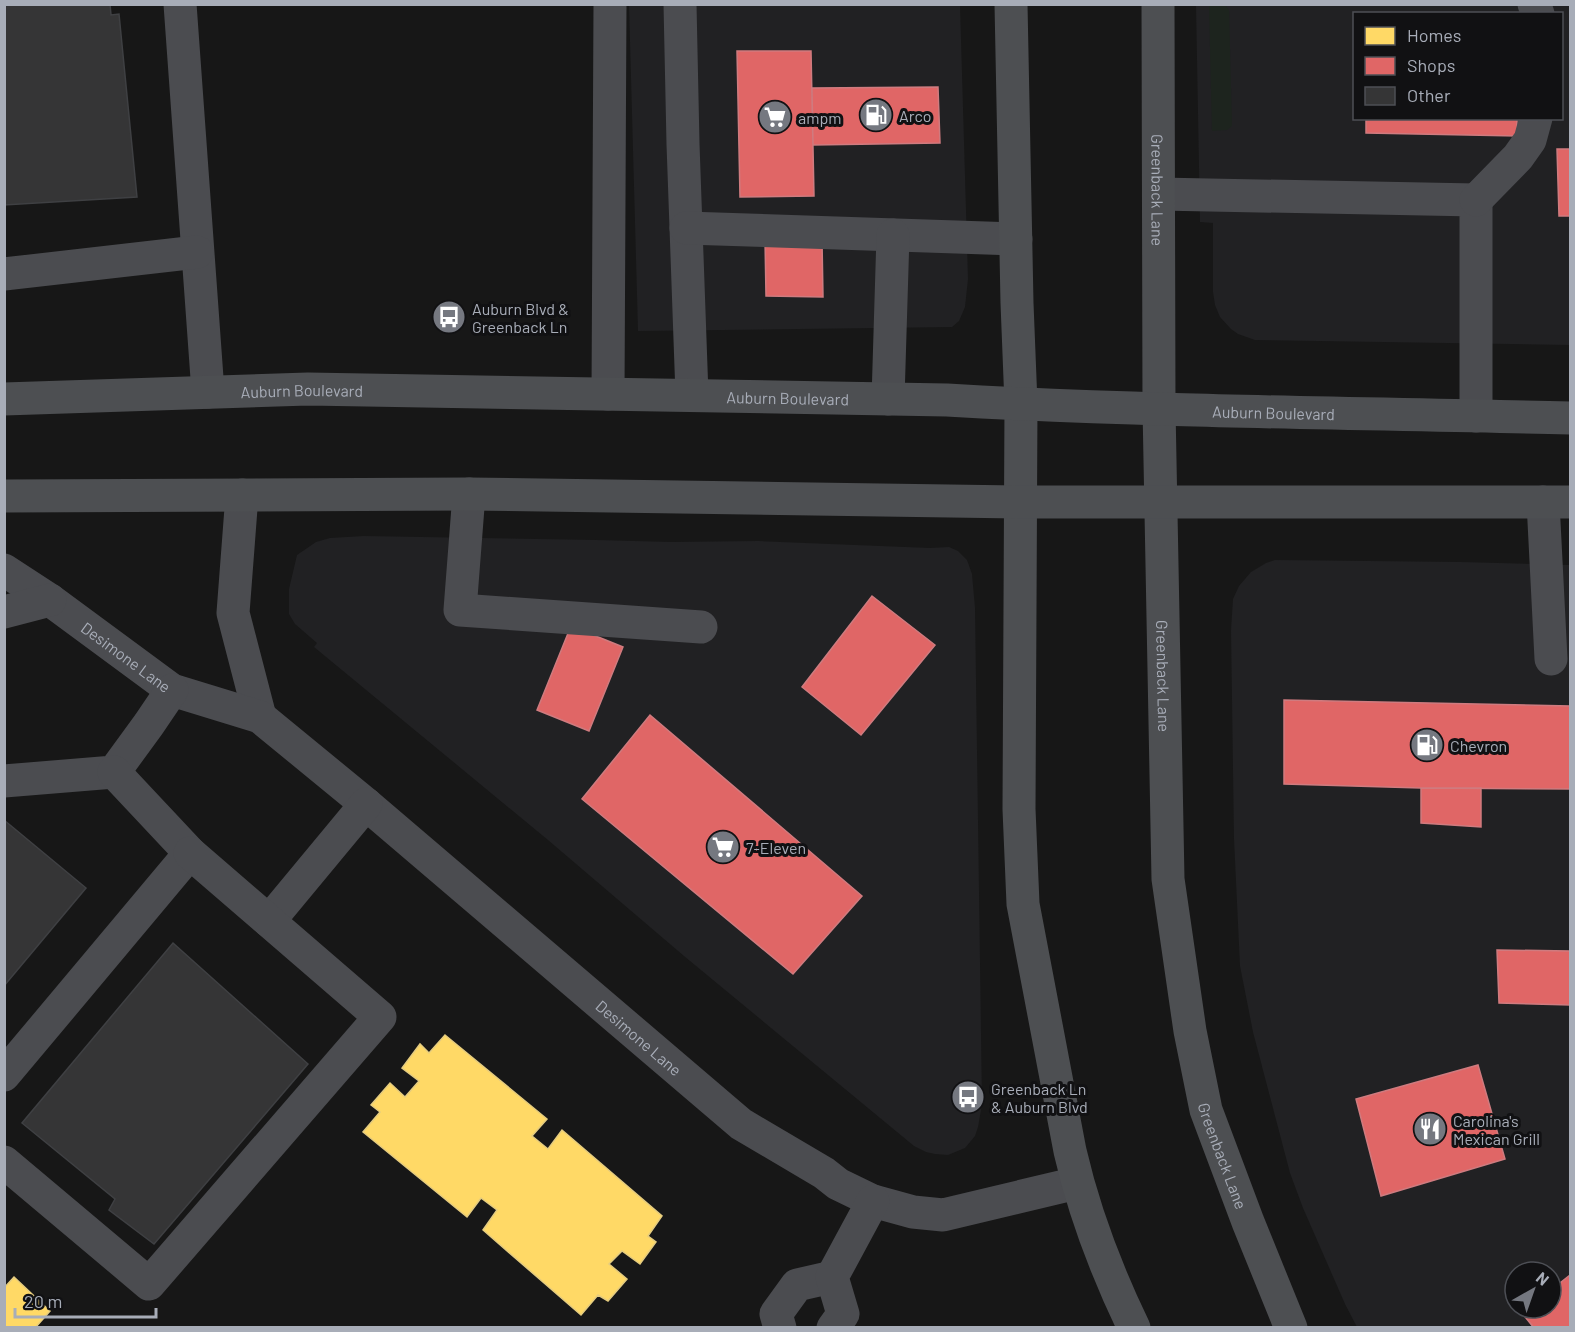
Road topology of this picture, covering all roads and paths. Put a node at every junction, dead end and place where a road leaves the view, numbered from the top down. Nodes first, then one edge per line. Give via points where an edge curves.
1 (180, 4) edge
2 (610, 4) edge
3 (680, 4) edge
4 (1011, 4) edge
5 (1158, 4) edge
6 (1535, 120) edge
7 (1159, 194) junction
8 (1476, 200) junction
9 (686, 228) junction
10 (893, 235) junction
11 (1016, 239) junction
12 (197, 252) junction
13 (4, 274) edge
14 (208, 392) junction
15 (608, 394) junction
16 (692, 395) junction
17 (4, 399) edge
18 (888, 399) junction
19 (1021, 404) junction
20 (1159, 408) junction
21 (1476, 416) junction
22 (1570, 418) edge
23 (469, 494) junction
24 (242, 495) junction
25 (4, 496) edge
26 (1020, 501) junction
27 (1162, 502) junction
28 (1557, 502) edge
29 (4, 570) edge
30 (50, 600) junction
31 (4, 612) edge
32 (701, 627) dead end
33 (1551, 659) dead end
34 (172, 690) junction
35 (260, 717) junction
36 (114, 772) junction
37 (4, 781) edge
38 (366, 804) junction
39 (190, 853) junction
40 (269, 921) junction
41 (4, 1075) edge
42 (4, 1162) edge
43 (1077, 1183) junction
44 (873, 1201) junction
45 (832, 1277) junction
46 (780, 1328) edge
47 (833, 1328) edge
48 (1134, 1328) edge
49 (1291, 1328) edge

1 - 12 street
2 - 15 street
3 - 9 street
4 - 11 main road
5 - 7 main road, Greenback Lane
6 - 8 street via 1530,140 1518,157
7 - 8 street
7 - 20 main road, Greenback Lane
8 - 21 street
9 - 10 street
9 - 16 street
10 - 11 street
10 - 18 street
11 - 19 main road
12 - 13 street
12 - 14 street
14 - 15 main road, Auburn Boulevard via 308,389
14 - 17 main road, Auburn Boulevard
15 - 16 main road, Auburn Boulevard
16 - 18 main road, Auburn Boulevard
18 - 19 main road, Auburn Boulevard
19 - 20 main road, Auburn Boulevard
19 - 26 main road
20 - 21 main road, Auburn Boulevard
20 - 27 main road, Greenback Lane
21 - 22 main road, Auburn Boulevard
23 - 24 main road
23 - 26 main road
23 - 32 street via 460,610
24 - 25 main road
24 - 35 street via 233,613
26 - 27 main road
26 - 43 main road via 1019,809 1023,904
27 - 28 main road
27 - 49 main road, Greenback Lane via 1168,879 1190,1031 1206,1110
28 - 33 street
29 - 30 street, Desimone Lane
30 - 31 street
30 - 34 street, Desimone Lane
34 - 35 street, Desimone Lane
34 - 36 street
35 - 38 street, Desimone Lane
36 - 37 street
36 - 39 street
38 - 40 street
38 - 44 street, Desimone Lane via 741,1124
39 - 40 street
39 - 41 street
40 - 42 street via 380,1017 149,1284
43 - 44 street, Desimone Lane via 943,1215
43 - 48 main road
44 - 45 street
45 - 46 street via 797,1285 776,1314
45 - 47 street via 843,1314

